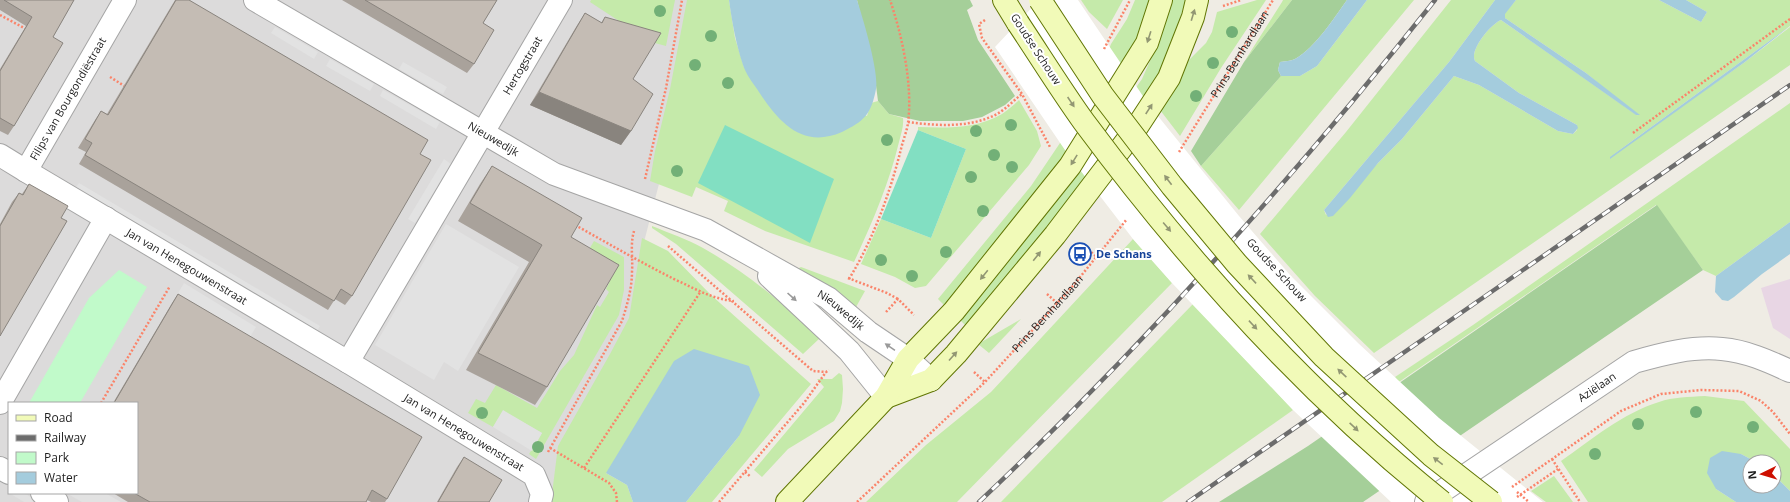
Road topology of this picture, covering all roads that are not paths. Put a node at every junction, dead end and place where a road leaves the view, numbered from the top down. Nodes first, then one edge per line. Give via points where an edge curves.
1 (125, 0) edge
2 (256, 0) edge
3 (561, 0) edge
4 (1004, 0) edge
5 (1040, 0) edge
6 (1161, 0) edge
7 (1197, 0) edge
8 (483, 131) junction
9 (0, 155) edge
10 (26, 171) junction
11 (106, 218) junction
12 (743, 252) junction
13 (908, 359) junction
14 (348, 362) junction
15 (1790, 371) edge
16 (931, 380) junction
17 (886, 397) junction
18 (0, 403) edge
19 (44, 494) edge
20 (56, 502) edge
21 (540, 502) edge
22 (788, 502) edge
23 (1426, 502) edge
24 (1442, 502) edge
25 (1491, 502) edge

1 - 10 street, Filips van Bourgondiëstraat
2 - 8 street, Nieuwedijk
3 - 8 street, Hertogstraat
4 -> 24 main road, Goudse Schouw, bridge via 1084,122 1156,215 1215,285 1315,390 1392,462
25 -> 5 main road, bridge via 1431,455 1324,357 1238,264 1172,186 1103,96
6 -> 13 main road via 1147,43 1070,166 954,311
16 -> 7 main road via 956,354 1055,235 1135,130 1169,78
8 - 12 street, Nieuwedijk via 554,174 706,230
8 - 14 street
9 - 10 street, Filips van Bourgondiëstraat
10 - 11 street, Jan van Henegouwenstraat
11 - 14 street, Jan van Henegouwenstraat
11 - 18 street
13 -> 12 street, Nieuwedijk via 868,332 828,298
12 -> 17 street, Nieuwedijk via 849,351
13 - 16 street, Nieuwedijk
13 - 17 main road
14 - 21 street, Jan van Henegouwenstraat via 534,475 542,494
15 - 23 street, Aziëlaan via 1756,356 1723,348 1670,352 1634,362
16 - 17 main road
17 - 22 main road
19 - 20 street

